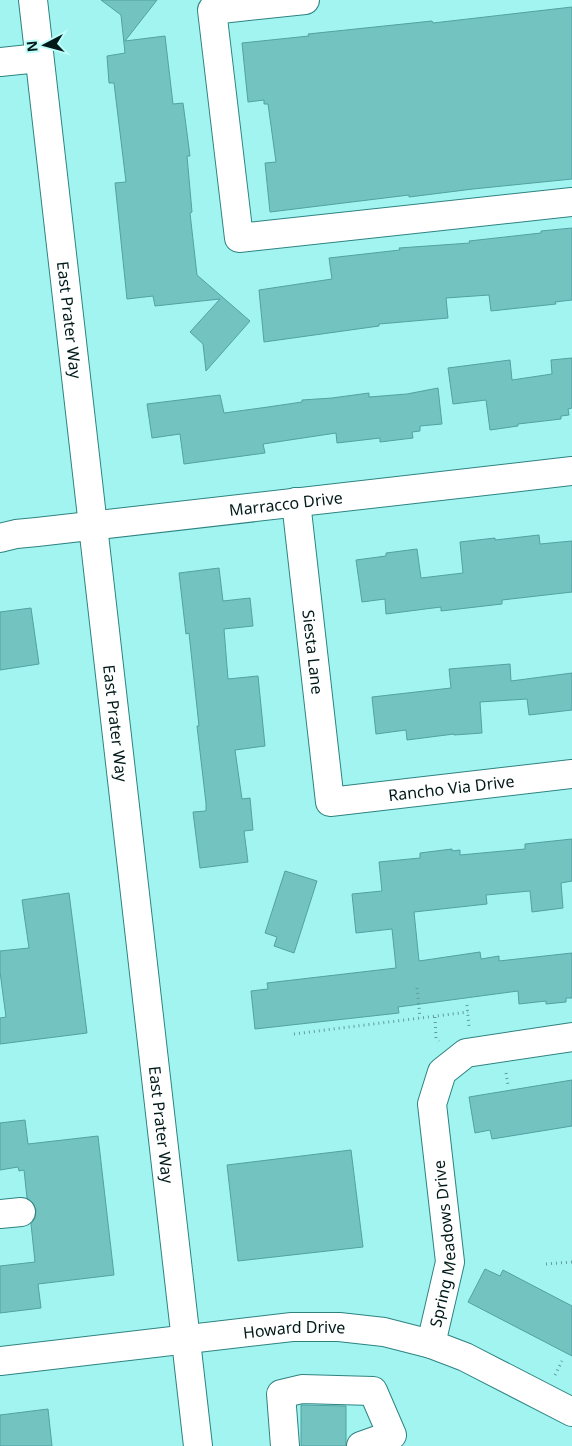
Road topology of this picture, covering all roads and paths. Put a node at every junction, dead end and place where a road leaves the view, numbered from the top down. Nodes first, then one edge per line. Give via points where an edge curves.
1 (32, 0) edge
2 (304, 0) edge
3 (39, 58) junction
4 (0, 62) edge
5 (572, 202) edge
6 (572, 471) edge
7 (296, 502) junction
8 (93, 526) junction
9 (0, 538) edge
10 (572, 774) edge
11 (330, 802) joint
12 (417, 988) dead end
13 (467, 1005) dead end
14 (468, 1012) junction
15 (435, 1016) junction
16 (420, 1018) junction
17 (469, 1029) dead end
18 (294, 1034) dead end
19 (572, 1036) edge
20 (441, 1044) dead end
21 (506, 1073) dead end
22 (508, 1085) dead end
23 (572, 1262) edge
24 (546, 1264) dead end
25 (186, 1340) junction
26 (430, 1344) junction
27 (0, 1361) edge
28 (562, 1361) dead end
29 (554, 1378) dead end
30 (572, 1412) edge
31 (198, 1446) edge
32 (285, 1446) edge
33 (361, 1446) edge

1 - 3 street, East Prater Way
2 - 5 street via 212,10 239,238
3 - 4 street
3 - 8 street, East Prater Way
6 - 7 street, Marracco Drive
7 - 8 street, Marracco Drive
7 - 11 street, Siesta Lane
8 - 9 street, Marracco Drive
8 - 25 street, East Prater Way
10 - 11 street, Rancho Via Drive
12 - 16 path
13 - 14 path
14 - 15 path
14 - 17 path
15 - 16 path
15 - 20 path via 436,1038
16 - 18 path
19 - 26 street, Spring Meadows Drive via 466,1053 442,1072 432,1104 450,1262
21 - 22 path
23 - 24 path
25 - 26 street, Howard Drive via 292,1328 339,1327 384,1332
25 - 27 street, Howard Drive
25 - 31 street, East Prater Way
26 - 30 street, Howard Drive via 465,1357
28 - 29 path
32 - 33 street via 282,1394 302,1389 374,1391 392,1435

